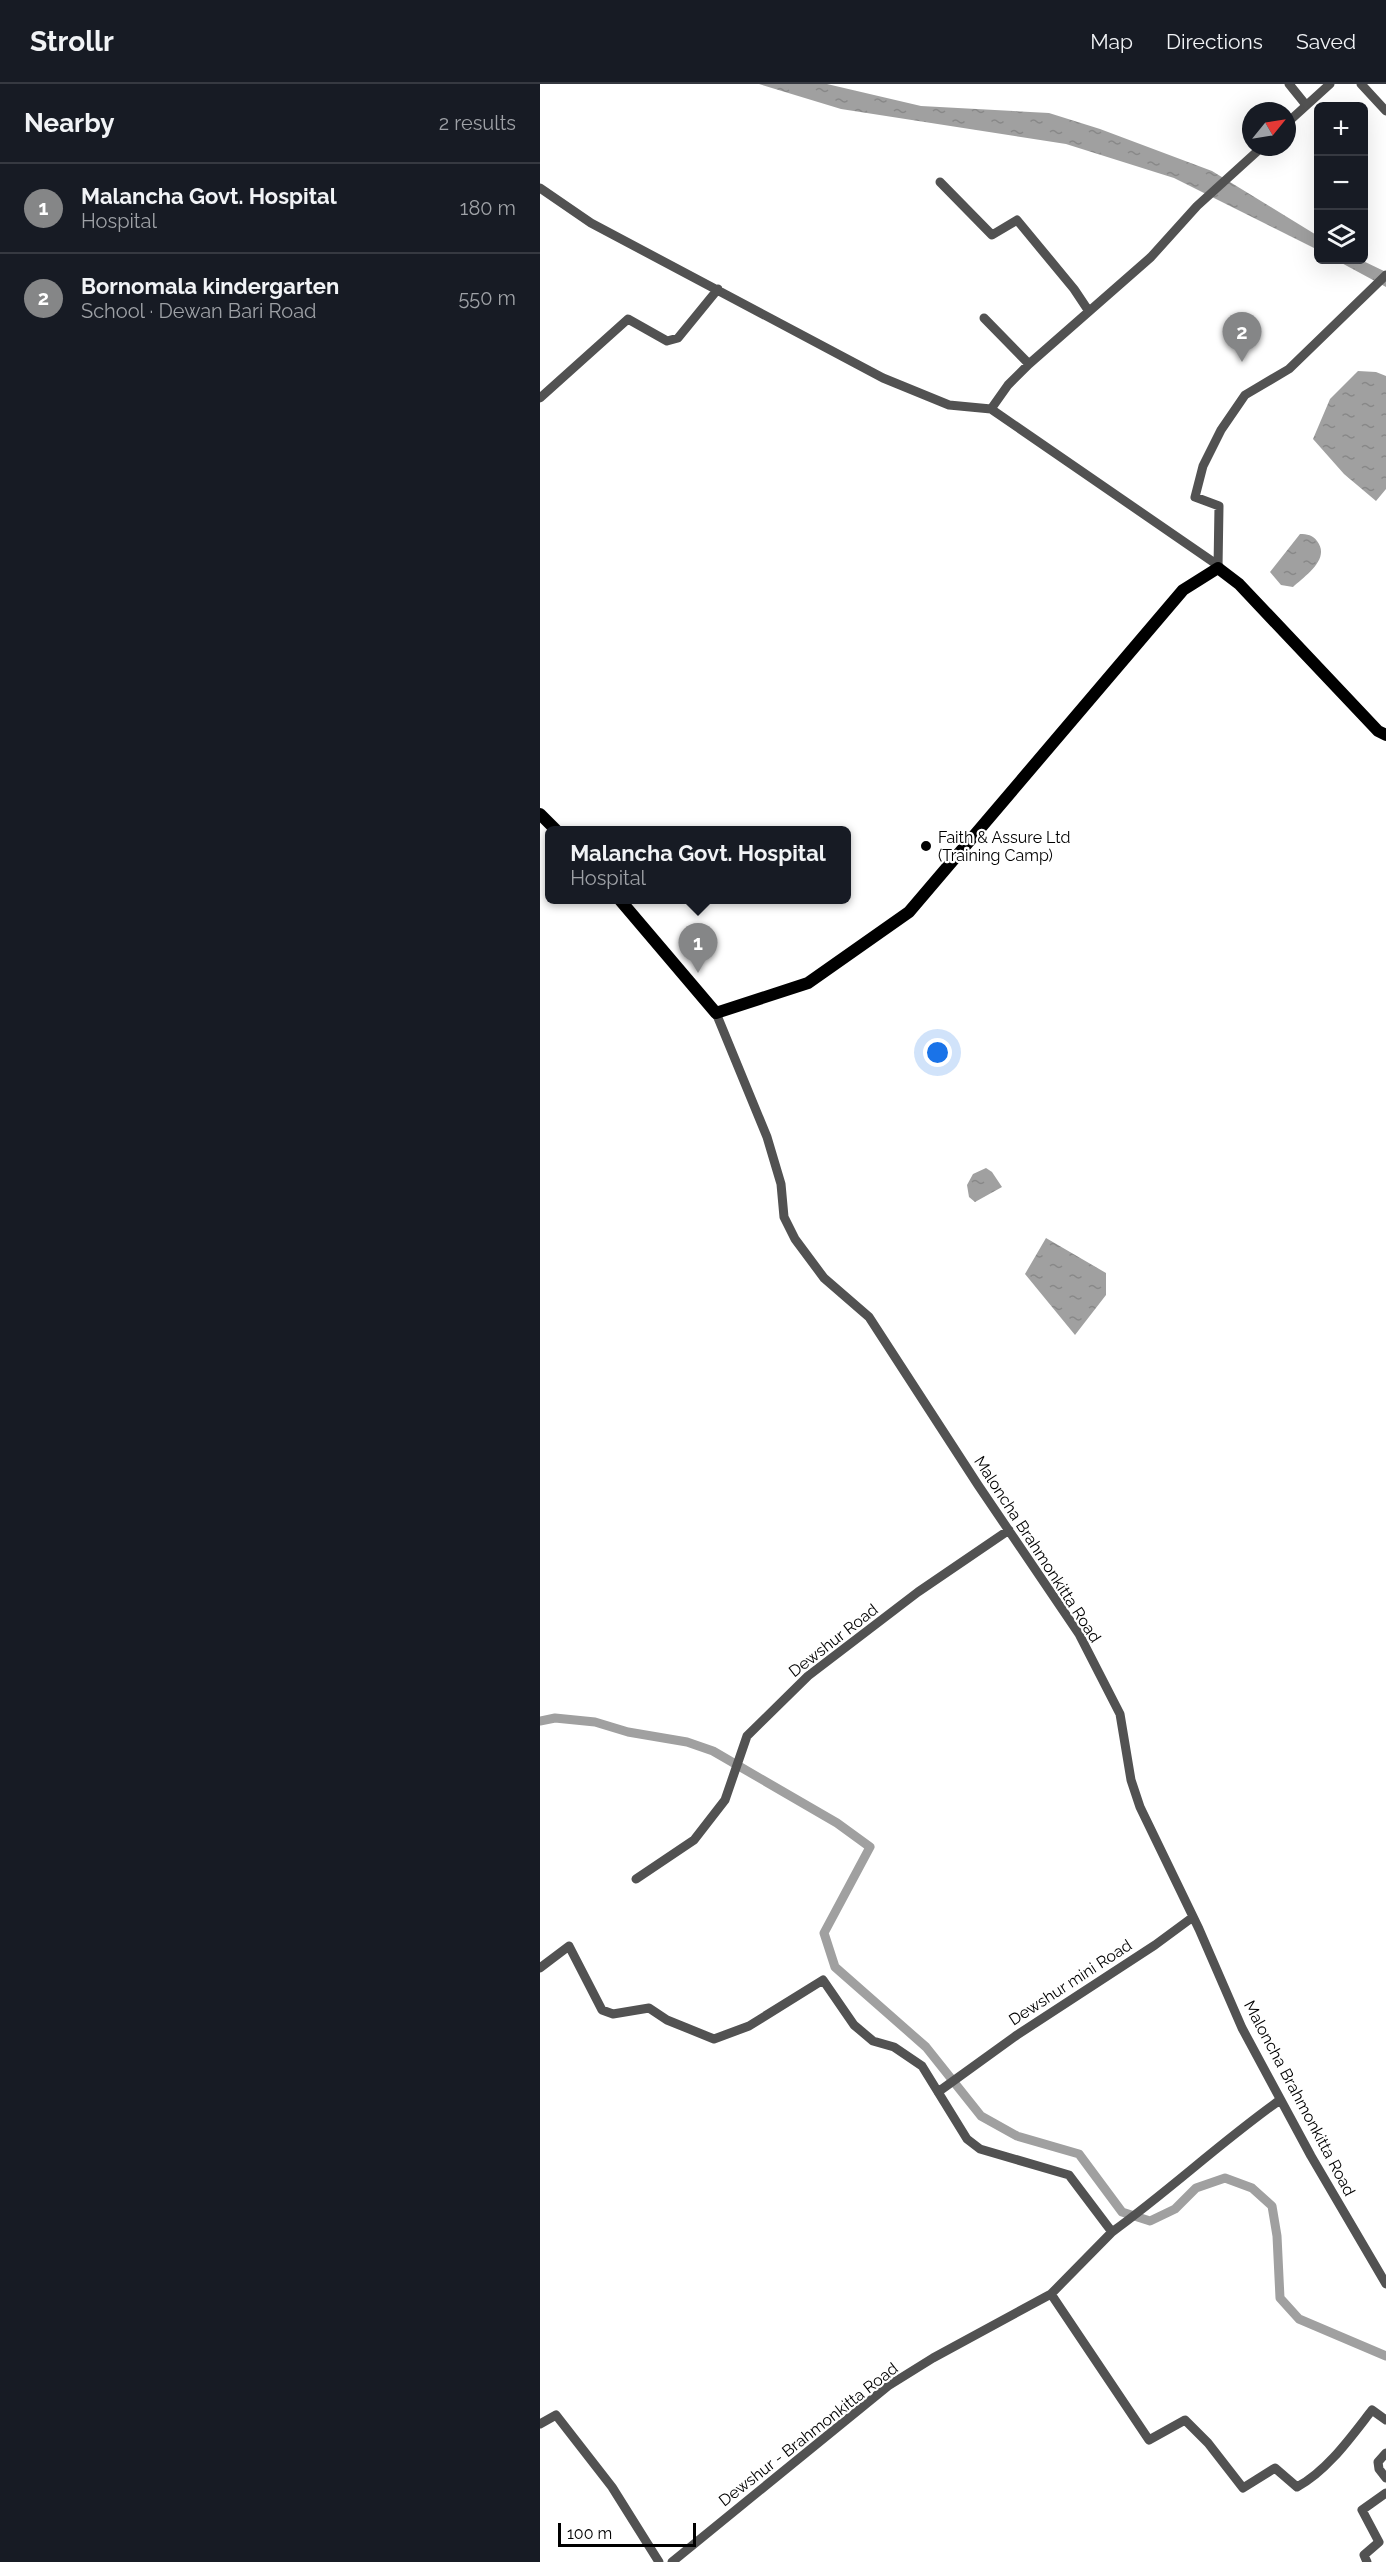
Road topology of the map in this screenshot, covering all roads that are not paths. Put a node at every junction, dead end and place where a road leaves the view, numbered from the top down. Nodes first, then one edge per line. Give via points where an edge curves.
1 (1289, 84) edge
2 (1330, 84) edge
3 (1361, 84) edge
4 (1306, 105) junction
5 (1386, 111) edge
6 (1296, 114) edge
7 (1253, 156) edge
8 (940, 182) dead end
9 (540, 188) edge
10 (1386, 275) edge
11 (718, 290) junction
12 (1088, 310) junction
13 (984, 318) dead end
14 (1029, 364) junction
15 (540, 398) edge
16 (991, 409) junction
17 (1219, 567) junction
18 (1386, 735) edge
19 (540, 814) edge
20 (551, 826) edge
21 (623, 904) edge
22 (716, 1012) junction
23 (1009, 1530) junction
24 (636, 1879) dead end
25 (1193, 1917) junction
26 (540, 1968) edge
27 (938, 2092) junction
28 (1280, 2100) junction
29 (1112, 2232) junction
30 (1386, 2284) edge
31 (1051, 2294) junction
32 (1386, 2420) edge
33 (540, 2424) edge
34 (1386, 2453) edge
35 (1386, 2478) edge
36 (1386, 2493) edge
37 (659, 2562) edge
38 (672, 2562) edge
39 (1367, 2562) edge

1 - 4 street
2 - 4 street
3 - 5 street
4 - 6 street
7 - 12 street via 1197,206 1151,257
8 - 12 street via 992,235 1017,220
9 - 11 street via 591,223
10 - 17 street via 1289,369 1245,395 1221,430 1203,466 1195,497 1219,506
11 - 15 street via 678,338 667,341 628,319
11 - 16 street via 883,378 949,405
12 - 14 street
13 - 14 street
14 - 16 street
16 - 17 street
17 - 18 main road
17 - 22 main road via 1183,590 909,912 808,982
19 - 20 main road
21 - 22 main road
22 - 23 street, Maloncha Brahmonkitta Road via 767,1137 781,1184 783,1217 795,1239 824,1278 870,1317
23 - 24 street, Dewshur Road via 918,1592 808,1676 747,1736 726,1800 694,1840
23 - 25 street, Maloncha Brahmonkitta Road via 1079,1634 1120,1714 1131,1780 1140,1807
25 - 27 street, Dewshur mini Road
25 - 28 street, Maloncha Brahmonkitta Road via 1242,2028
26 - 27 street via 569,1946 602,2010 613,2014 649,2008 667,2020 714,2039 749,2026 823,1980 855,2025 873,2040 894,2047 922,2067
27 - 29 street via 967,2139 980,2148 1069,2175
28 - 29 street, Dewshur - Brahmonkitta Road
28 - 30 street, Maloncha Brahmonkitta Road
29 - 31 street, Dewshur - Brahmonkitta Road
31 - 32 street via 1149,2440 1185,2420 1244,2488 1275,2468 1297,2487 1348,2442 1372,2410
31 - 38 street, Dewshur - Brahmonkitta Road via 888,2386
33 - 37 street via 556,2415 612,2487
34 - 35 street via 1378,2462 1378,2469
36 - 39 street via 1362,2510 1379,2542 1364,2555

